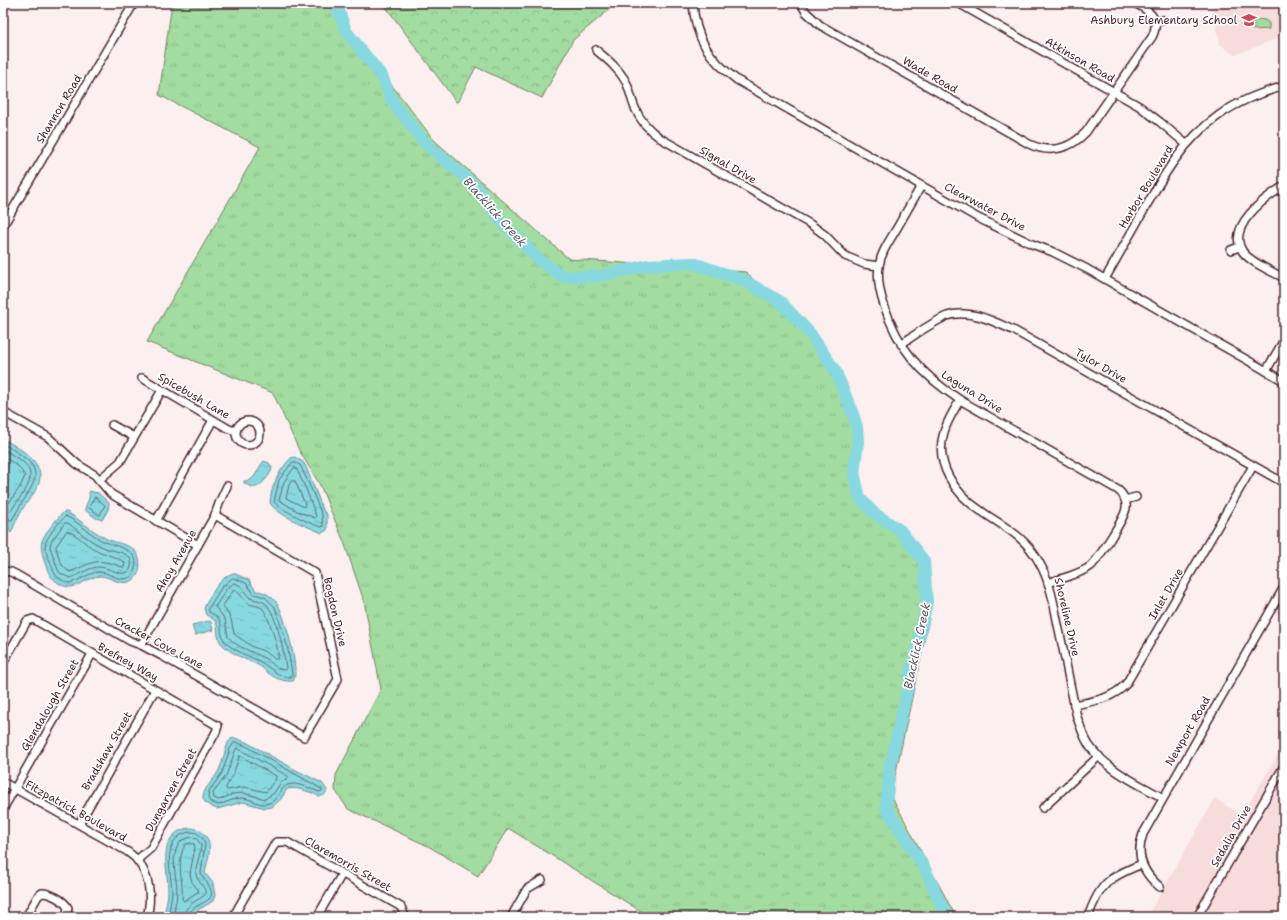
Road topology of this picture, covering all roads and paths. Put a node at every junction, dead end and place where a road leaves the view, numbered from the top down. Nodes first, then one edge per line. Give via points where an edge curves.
1 (134, 3) edge
2 (693, 3) edge
3 (801, 3) edge
4 (958, 3) edge
5 (1135, 3) edge
6 (1154, 20) junction
7 (1163, 20) dead end
8 (596, 50) dead end
9 (1284, 86) edge
10 (1114, 92) junction
11 (1186, 144) junction
12 (921, 186) junction
13 (1284, 186) edge
14 (3, 226) edge
15 (1239, 246) junction
16 (1231, 250) dead end
17 (879, 266) junction
18 (1284, 278) edge
19 (1105, 279) junction
20 (1284, 340) edge
21 (901, 344) junction
22 (1266, 371) junction
23 (142, 378) dead end
24 (1284, 381) edge
25 (162, 390) junction
26 (960, 400) junction
27 (3, 412) edge
28 (213, 420) junction
29 (112, 425) dead end
30 (236, 431) dead end
31 (134, 437) junction
32 (1253, 466) junction
33 (99, 480) junction
34 (1284, 483) edge
35 (227, 486) dead end
36 (1136, 497) dead end
37 (1125, 500) junction
38 (215, 515) junction
39 (156, 521) junction
40 (198, 545) junction
41 (3, 570) edge
42 (1048, 583) junction
43 (1284, 587) edge
44 (141, 645) junction
45 (92, 654) junction
46 (3, 663) edge
47 (155, 690) junction
48 (1074, 705) junction
49 (218, 726) joint
50 (304, 737) joint
51 (1099, 756) junction
52 (1284, 766) edge
53 (3, 782) edge
54 (15, 789) junction
55 (1163, 798) junction
56 (1043, 808) dead end
57 (3, 809) edge
58 (79, 824) junction
59 (137, 860) junction
60 (1142, 864) junction
61 (342, 874) junction
62 (542, 880) dead end
63 (1160, 887) dead end
64 (403, 916) edge
65 (26, 917) edge
66 (66, 917) edge
67 (147, 917) edge
68 (233, 917) edge
69 (317, 917) edge
70 (511, 917) edge
71 (1088, 917) edge
72 (1197, 917) edge

1 - 14 street, Shannon Road
2 - 12 street, Clearwater Drive via 697,28 703,44 723,70 736,80
3 - 10 street, Wade Road via 806,12 820,25 1029,144 1043,149 1057,149 1080,138
4 - 10 street, Atkinson Road
5 - 6 street via 1149,12
6 - 7 street
6 - 10 street via 1152,37
8 - 17 street, Signal Drive via 620,72 642,121 655,135 810,224 850,258 864,264
9 - 11 street, Harbor Boulevard via 1263,92 1218,115
10 - 11 street, Atkinson Road via 1150,114
11 - 19 street, Harbor Boulevard via 1170,165
12 - 17 street, Laguna Drive via 887,245
12 - 19 street, Clearwater Drive via 978,218
13 - 15 street via 1257,206 1248,217 1238,236
15 - 16 street
15 - 18 street via 1249,258
17 - 21 street, Laguna Drive via 882,298
19 - 22 street, Clearwater Drive
20 - 22 street
21 - 26 street, Laguna Drive via 931,379
21 - 32 street, Tylor Drive via 947,316 955,314 973,315 998,323 1015,330
22 - 24 street, Clearwater Drive
23 - 25 street, Spicebush Lane
25 - 28 street, Spicebush Lane
25 - 31 street
26 - 37 street, Laguna Drive via 1118,490
26 - 42 street, Shoreline Drive via 947,422 942,440 942,457 946,473 952,484 971,504 1024,541 1039,562
27 - 33 street via 48,438
28 - 30 street, Spicebush Lane
28 - 39 street
29 - 31 street
31 - 33 street via 120,462
32 - 34 street, Tylor Drive
32 - 48 street, Inlet Drive via 1126,684 1108,697
33 - 39 street via 111,494
35 - 38 street, Ahoy Avenue
36 - 37 street
37 - 42 street via 1124,513 1096,561 1084,570
38 - 40 street, Ahoy Avenue
38 - 50 street, Bogdon Drive via 315,573 338,679
39 - 40 street
40 - 44 street, Ahoy Avenue
41 - 44 street, Cracker Cove Lane via 17,575
42 - 48 street, Shoreline Drive
43 - 55 street, Newport Road
44 - 50 street, Cracker Cove Lane
45 - 46 street, Brefney Way via 33,619 27,621
45 - 47 street, Brefney Way
45 - 54 street, Glendalough Street
47 - 49 street, Brefney Way
47 - 58 street, Bradshaw Street
48 - 51 street, Shoreline Drive via 1081,730 1091,748
49 - 59 street, Dungarven Street via 151,848
51 - 55 street, Shoreline Drive via 1114,769
51 - 56 street
52 - 72 street, Sedalia Drive
53 - 54 street, Fitzpatrick Boulevard
54 - 57 street, Glendalough Street
54 - 58 street, Fitzpatrick Boulevard
55 - 60 street, Newport Road via 1140,841
58 - 59 street, Fitzpatrick Boulevard via 128,852
59 - 67 street via 150,891
60 - 63 street, Newport Road via 1148,876
60 - 71 street via 1106,882
61 - 64 street, Claremorris Street via 401,907
61 - 68 street, Claremorris Street via 287,842 276,842
61 - 69 street
62 - 70 street via 527,889
65 - 66 street via 42,893 47,893 66,904

